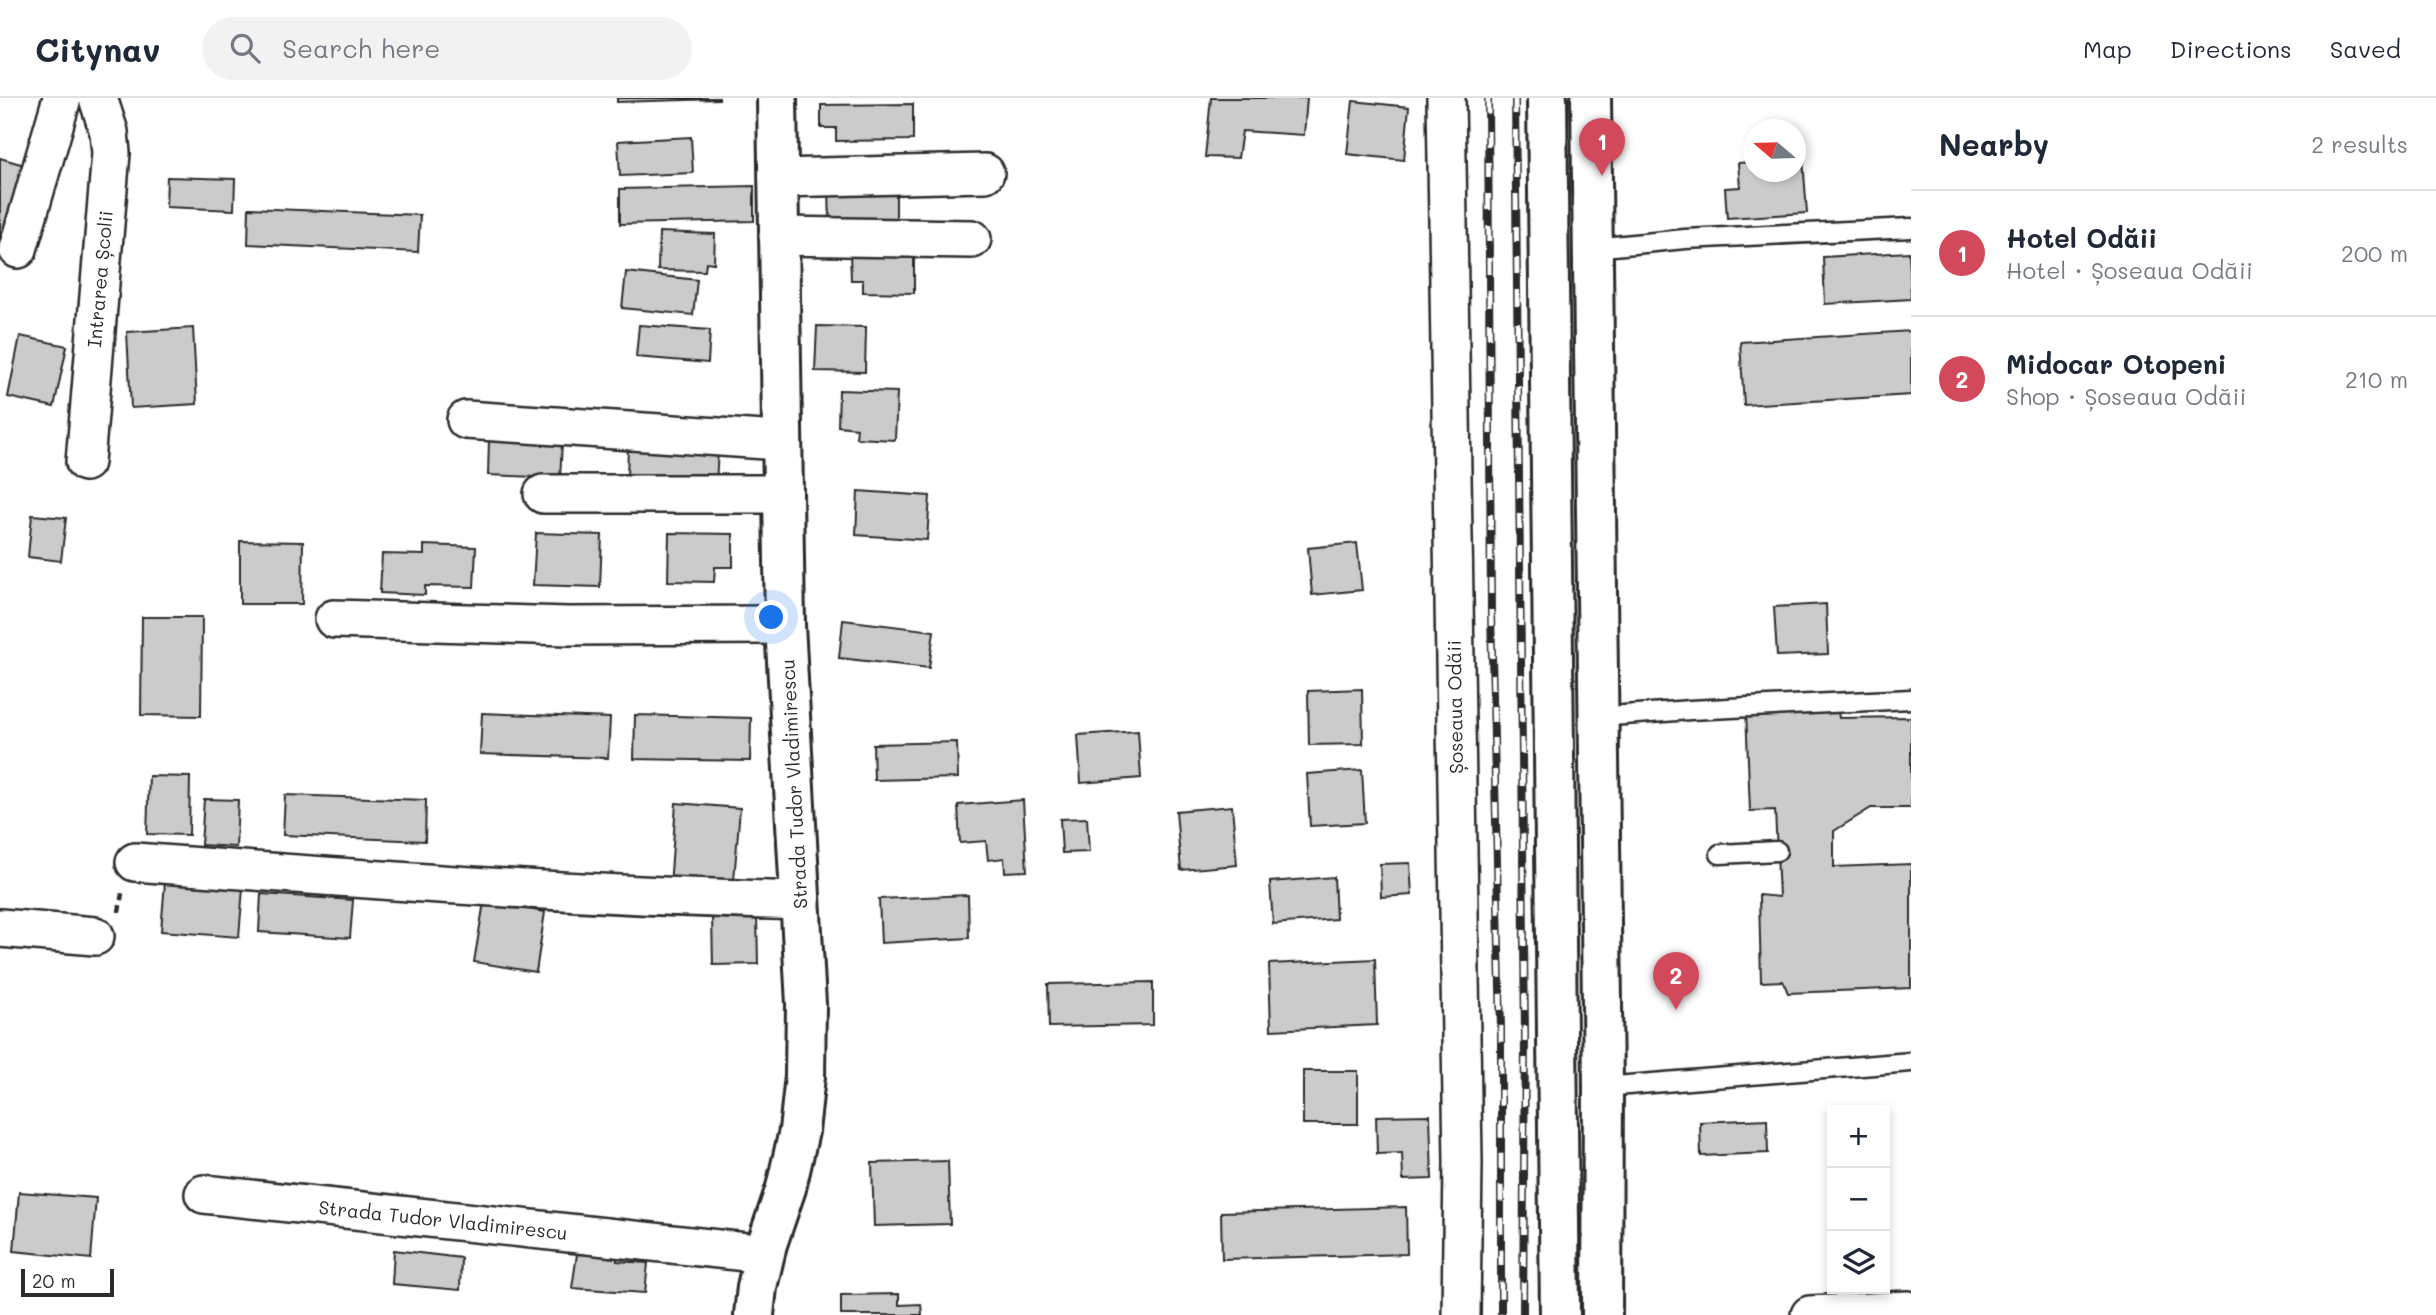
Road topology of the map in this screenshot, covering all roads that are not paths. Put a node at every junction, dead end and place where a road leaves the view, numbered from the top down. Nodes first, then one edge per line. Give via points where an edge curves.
1 (62, 98) edge
2 (98, 98) edge
3 (777, 98) edge
4 (1447, 98) edge
5 (1547, 98) edge
6 (1591, 98) edge
7 (985, 173) dead end
8 (778, 178) junction
9 (1911, 228) edge
10 (778, 236) junction
11 (972, 239) dead end
12 (1593, 248) junction
13 (18, 249) dead end
14 (466, 420) dead end
15 (780, 441) junction
16 (85, 462) dead end
17 (543, 494) dead end
18 (781, 494) junction
19 (334, 619) dead end
20 (785, 625) junction
21 (1911, 699) edge
22 (1598, 716) junction
23 (1777, 851) dead end
24 (1720, 854) dead end
25 (135, 862) road end
26 (801, 901) junction
27 (0, 928) edge
28 (94, 936) road end
29 (1911, 1062) edge
30 (1603, 1087) junction
31 (204, 1194) dead end
32 (765, 1254) junction
33 (1908, 1310) dead end
34 (754, 1315) edge
35 (1461, 1315) edge
36 (1560, 1315) edge
37 (1602, 1315) edge
38 (1810, 1315) edge

1 - 13 street
2 - 16 street, Intrarea Școlii via 111,153
3 - 8 main road, Strada Tudor Vladimirescu
4 - 35 street, Șoseaua Odăii via 1463,1162
5 - 36 main road
6 - 12 main road
7 - 8 street
8 - 10 main road, Strada Tudor Vladimirescu
9 - 12 lane
10 - 11 street
10 - 15 main road, Strada Tudor Vladimirescu
12 - 22 main road
14 - 15 street
15 - 18 main road, Strada Tudor Vladimirescu
17 - 18 street
18 - 20 main road, Strada Tudor Vladimirescu
19 - 20 street via 568,626
20 - 26 main road, Strada Tudor Vladimirescu
21 - 22 lane
22 - 30 main road
23 - 24 lane
25 - 26 street via 444,886
26 - 32 main road, Strada Tudor Vladimirescu via 806,1076 786,1188
27 - 28 street
29 - 30 lane
30 - 37 main road
31 - 32 street, Strada Tudor Vladimirescu
32 - 34 main road, Strada Tudor Vladimirescu
33 - 38 street

